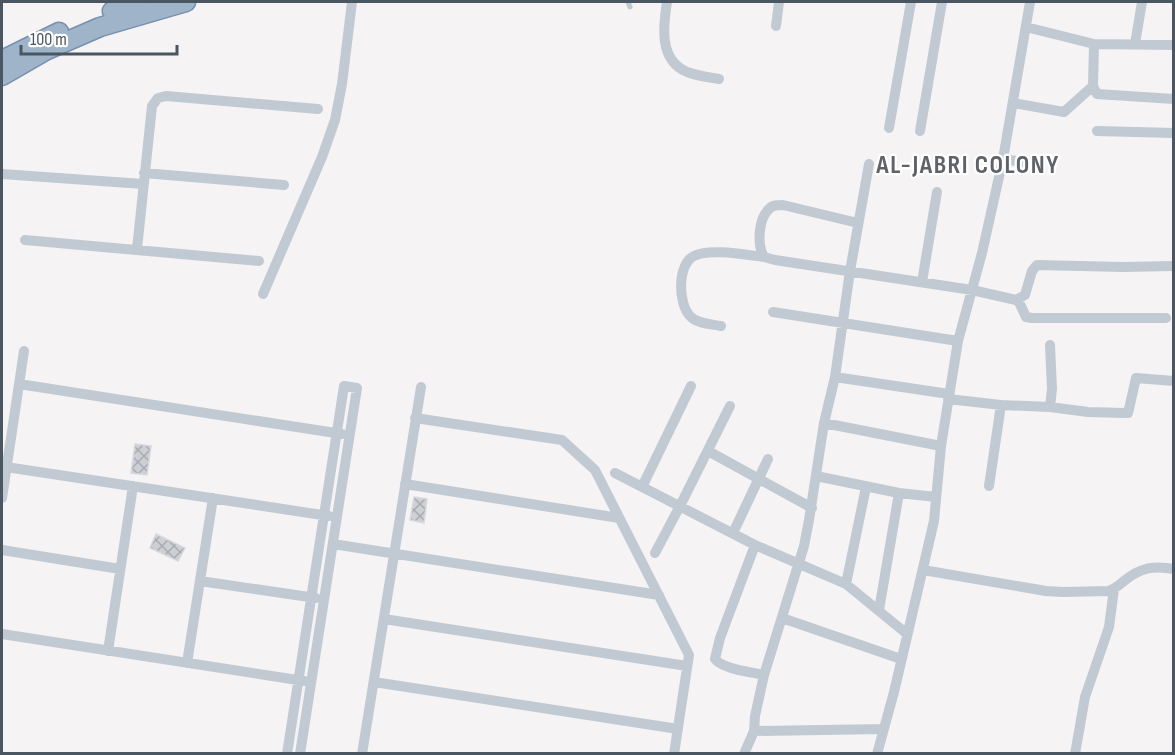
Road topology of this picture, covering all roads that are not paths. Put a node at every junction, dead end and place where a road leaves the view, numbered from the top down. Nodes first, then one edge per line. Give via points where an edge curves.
1 (140, 2) edge
2 (186, 2) edge
3 (352, 2) edge
4 (666, 2) edge
5 (779, 2) edge
6 (911, 2) edge
7 (942, 2) edge
8 (1030, 2) edge
9 (1142, 2) edge
10 (776, 26) dead end
11 (1026, 27) junction
12 (1094, 44) junction
13 (1135, 44) junction
14 (1173, 45) edge
15 (2, 60) edge
16 (2, 76) edge
17 (719, 79) dead end
18 (1093, 86) junction
19 (1173, 99) edge
20 (1013, 103) junction
21 (318, 110) dead end
22 (889, 128) dead end
23 (920, 131) dead end
24 (1097, 131) dead end
25 (1173, 133) edge
26 (1003, 159) junction
27 (869, 164) dead end
28 (1034, 164) dead end
29 (2, 174) edge
30 (143, 178) junction
31 (284, 185) dead end
32 (937, 192) dead end
33 (858, 223) junction
34 (24, 240) dead end
35 (136, 249) junction
36 (764, 256) junction
37 (259, 261) dead end
38 (1173, 266) edge
39 (850, 270) junction
40 (922, 282) junction
41 (972, 290) junction
42 (263, 294) dead end
43 (1018, 300) junction
44 (773, 312) dead end
45 (1166, 318) dead end
46 (842, 323) junction
47 (721, 326) dead end
48 (958, 341) junction
49 (1050, 345) dead end
50 (24, 351) dead end
51 (835, 377) junction
52 (1173, 381) edge
53 (19, 384) junction
54 (691, 386) dead end
55 (420, 387) dead end
56 (949, 396) junction
57 (1001, 405) junction
58 (730, 406) dead end
59 (1050, 407) junction
60 (416, 418) junction
61 (824, 423) junction
62 (336, 434) junction
63 (350, 436) junction
64 (941, 446) junction
65 (708, 452) junction
66 (768, 459) dead end
67 (6, 467) junction
68 (615, 473) dead end
69 (816, 476) junction
70 (758, 480) junction
71 (405, 484) junction
72 (133, 486) junction
73 (988, 486) dead end
74 (642, 487) junction
75 (866, 487) junction
76 (900, 493) junction
77 (936, 497) junction
78 (2, 498) edge
79 (213, 498) junction
80 (680, 506) junction
81 (812, 508) junction
82 (324, 515) junction
83 (337, 517) junction
84 (619, 518) junction
85 (733, 533) junction
86 (333, 544) junction
87 (755, 545) junction
88 (2, 550) edge
89 (655, 553) dead end
90 (394, 554) junction
91 (798, 564) junction
92 (120, 569) junction
93 (1173, 569) edge
94 (923, 570) junction
95 (200, 581) junction
96 (846, 584) junction
97 (1114, 589) junction
98 (658, 595) junction
99 (311, 598) junction
100 (324, 600) junction
101 (879, 610) junction
102 (782, 618) junction
103 (384, 619) junction
104 (2, 634) edge
105 (907, 634) junction
106 (108, 651) junction
107 (901, 659) junction
108 (187, 663) junction
109 (687, 666) junction
110 (764, 675) junction
111 (298, 680) junction
112 (311, 682) junction
113 (374, 682) junction
114 (678, 729) junction
115 (883, 729) junction
116 (754, 731) junction
117 (287, 753) edge
118 (300, 753) edge
119 (362, 753) edge
120 (674, 753) edge
121 (744, 753) edge
122 (877, 753) edge
123 (1075, 753) edge

1 - 15 highway via 89,18
2 - 16 highway via 100,27 47,50
3 - 42 street via 335,120
4 - 17 street via 664,39 674,64 688,73
5 - 10 street
6 - 22 street
7 - 23 street
8 - 11 street
9 - 13 street
11 - 12 street
11 - 20 street
12 - 13 street
12 - 18 street
13 - 14 street
18 - 19 street via 1100,95
18 - 20 street via 1064,112
20 - 26 street
21 - 30 street via 158,98 152,106
24 - 25 street
26 - 28 street
26 - 41 street
27 - 33 street
29 - 30 street
30 - 31 street
30 - 35 street
32 - 40 street
33 - 36 street via 774,206 761,227
33 - 39 street
34 - 35 street
35 - 37 street
36 - 39 street
36 - 47 street via 713,253 695,255 686,261 682,274 685,309 702,323
38 - 43 street via 1037,265 1025,295
39 - 40 street
39 - 46 street
40 - 41 street
41 - 43 street
41 - 48 street
43 - 45 street via 1026,317 1032,318
44 - 46 street
46 - 48 street
46 - 51 street
48 - 56 street
49 - 59 street
50 - 53 street
51 - 56 street
51 - 61 street
52 - 59 street via 1136,378 1128,413
53 - 62 street
53 - 67 street
54 - 74 street
55 - 60 street
56 - 57 street
56 - 64 street
57 - 59 street
57 - 73 street
58 - 65 street
60 - 71 street
60 - 84 street via 562,440 595,470
61 - 64 street
61 - 69 street
62 - 63 street
62 - 63 street via 344,386 357,388
62 - 82 street
63 - 83 street
64 - 77 street
65 - 70 street
65 - 80 street
66 - 70 street
67 - 72 street
67 - 78 street
68 - 74 street
69 - 75 street
69 - 81 street
70 - 81 street
70 - 85 street
71 - 84 street
71 - 90 street
72 - 79 street
72 - 92 street
74 - 80 street
75 - 76 street
75 - 96 street
76 - 77 street
76 - 101 street
77 - 94 street
79 - 82 street
79 - 95 street
80 - 85 street
80 - 89 street
81 - 91 street
82 - 83 street
82 - 99 street
83 - 86 street
84 - 98 street
85 - 87 street
86 - 90 street
86 - 100 street
87 - 91 street
87 - 110 street via 715,659 725,666
88 - 92 street
90 - 98 street
90 - 103 street
91 - 96 street
91 - 102 street
92 - 106 street
93 - 97 street via 1150,567 1135,572
94 - 97 street via 1063,592
94 - 105 street
95 - 99 street
95 - 108 street
96 - 101 street
97 - 123 street via 1109,627 1085,697
98 - 109 street via 689,656
99 - 100 street
99 - 111 street
100 - 112 street
101 - 105 street
102 - 107 street
102 - 110 street
103 - 109 street
103 - 113 street
104 - 106 street
105 - 107 street
106 - 108 street
107 - 115 street
108 - 111 street
109 - 114 street
110 - 116 street
111 - 112 street
111 - 117 street
112 - 118 street
113 - 114 street
113 - 119 street
114 - 120 street
115 - 116 street
115 - 122 street
116 - 121 street

